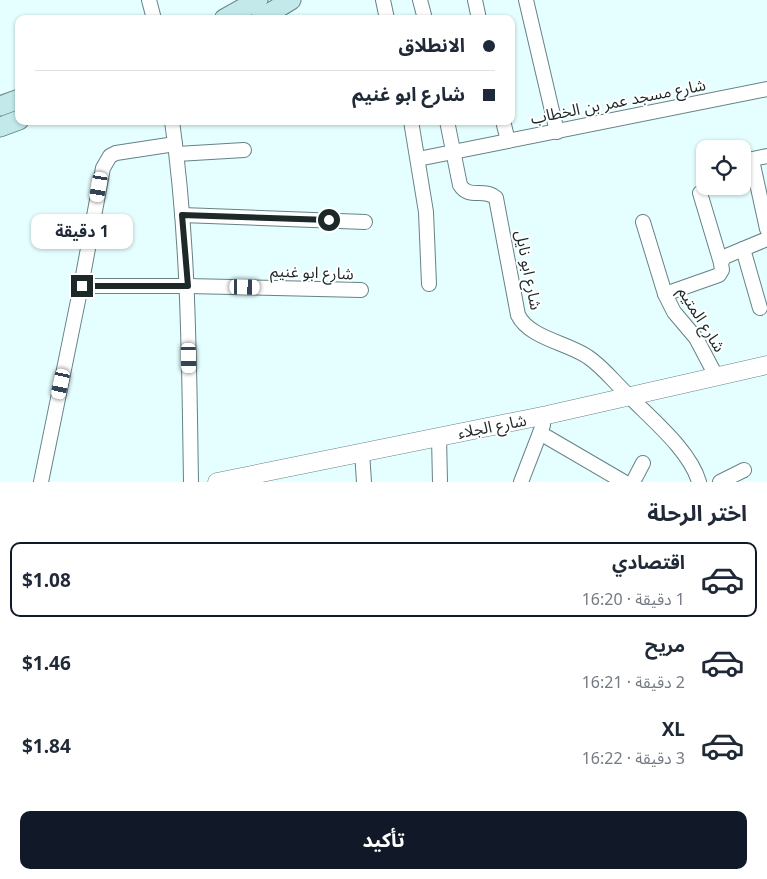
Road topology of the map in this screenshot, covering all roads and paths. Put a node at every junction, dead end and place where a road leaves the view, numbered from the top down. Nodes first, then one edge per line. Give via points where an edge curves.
1 (150, 0) edge
2 (258, 0) edge
3 (291, 0) edge
4 (383, 0) edge
5 (420, 0) edge
6 (475, 0) edge
7 (526, 0) edge
8 (153, 15) edge
9 (231, 15) edge
10 (267, 15) edge
11 (386, 15) edge
12 (424, 15) edge
13 (478, 15) edge
14 (767, 89) edge
15 (15, 100) edge
16 (0, 106) edge
17 (15, 121) edge
18 (173, 125) edge
19 (412, 125) edge
20 (447, 125) edge
21 (504, 125) edge
22 (0, 127) edge
23 (557, 132) junction
24 (508, 141) junction
25 (176, 149) junction
26 (244, 150) dead end
27 (452, 152) junction
28 (767, 156) edge
29 (418, 159) junction
30 (751, 160) edge
31 (751, 175) edge
32 (701, 195) edge
33 (182, 215) junction
34 (366, 222) dead end
35 (643, 222) dead end
36 (767, 229) edge
37 (767, 239) edge
38 (743, 249) junction
39 (721, 263) junction
40 (429, 284) dead end
41 (82, 286) junction
42 (188, 286) junction
43 (361, 290) dead end
44 (665, 294) junction
45 (760, 308) dead end
46 (767, 365) edge
47 (716, 376) junction
48 (629, 397) junction
49 (547, 415) junction
50 (540, 433) junction
51 (439, 437) junction
52 (362, 452) junction
53 (643, 463) dead end
54 (744, 470) dead end
55 (268, 476) edge
56 (223, 481) edge
57 (41, 482) edge
58 (191, 482) edge
59 (364, 482) edge
60 (440, 482) edge
61 (521, 482) edge
62 (624, 482) edge
63 (633, 482) edge
64 (699, 482) edge
65 (720, 482) edge

1 - 8 street
2 - 9 main road
3 - 10 main road
4 - 11 street
5 - 12 street
6 - 13 street
7 - 23 street
14 - 23 street, شارع مسجد عمر بن الخطاب
15 - 16 main road
17 - 22 main road
18 - 25 street
19 - 29 street
20 - 27 street
21 - 24 street
23 - 24 street, شارع مسجد عمر بن الخطاب
24 - 27 street, شارع مسجد عمر بن الخطاب
25 - 26 street
25 - 33 street
25 - 41 street via 116,153 105,161
27 - 29 street, شارع مسجد عمر بن الخطاب
27 - 48 street, شارع ابو نايل via 462,189 471,194 492,194 496,198 521,321 531,330 590,359
28 - 30 street
29 - 40 street via 426,212
31 - 36 street
32 - 39 street
33 - 34 street
33 - 42 street
35 - 44 street, شارع المتيم
37 - 38 street
38 - 39 street via 724,257
38 - 45 street
39 - 44 street via 719,275
41 - 42 street, شارع ابو غنيم
41 - 57 street
42 - 43 street, شارع ابو غنيم
42 - 58 street
44 - 47 street, شارع المتيم via 674,312 696,338
46 - 47 street, شارع الجلاء
47 - 48 street, شارع الجلاء
48 - 49 street, شارع الجلاء
48 - 64 street via 667,434 690,463
49 - 50 street
49 - 51 street, شارع الجلاء
50 - 61 street
50 - 62 street
51 - 52 street, شارع الجلاء
51 - 60 street
52 - 55 street, شارع الجلاء
52 - 59 street
53 - 63 street
54 - 65 street
55 - 56 street, شارع الجلاء

